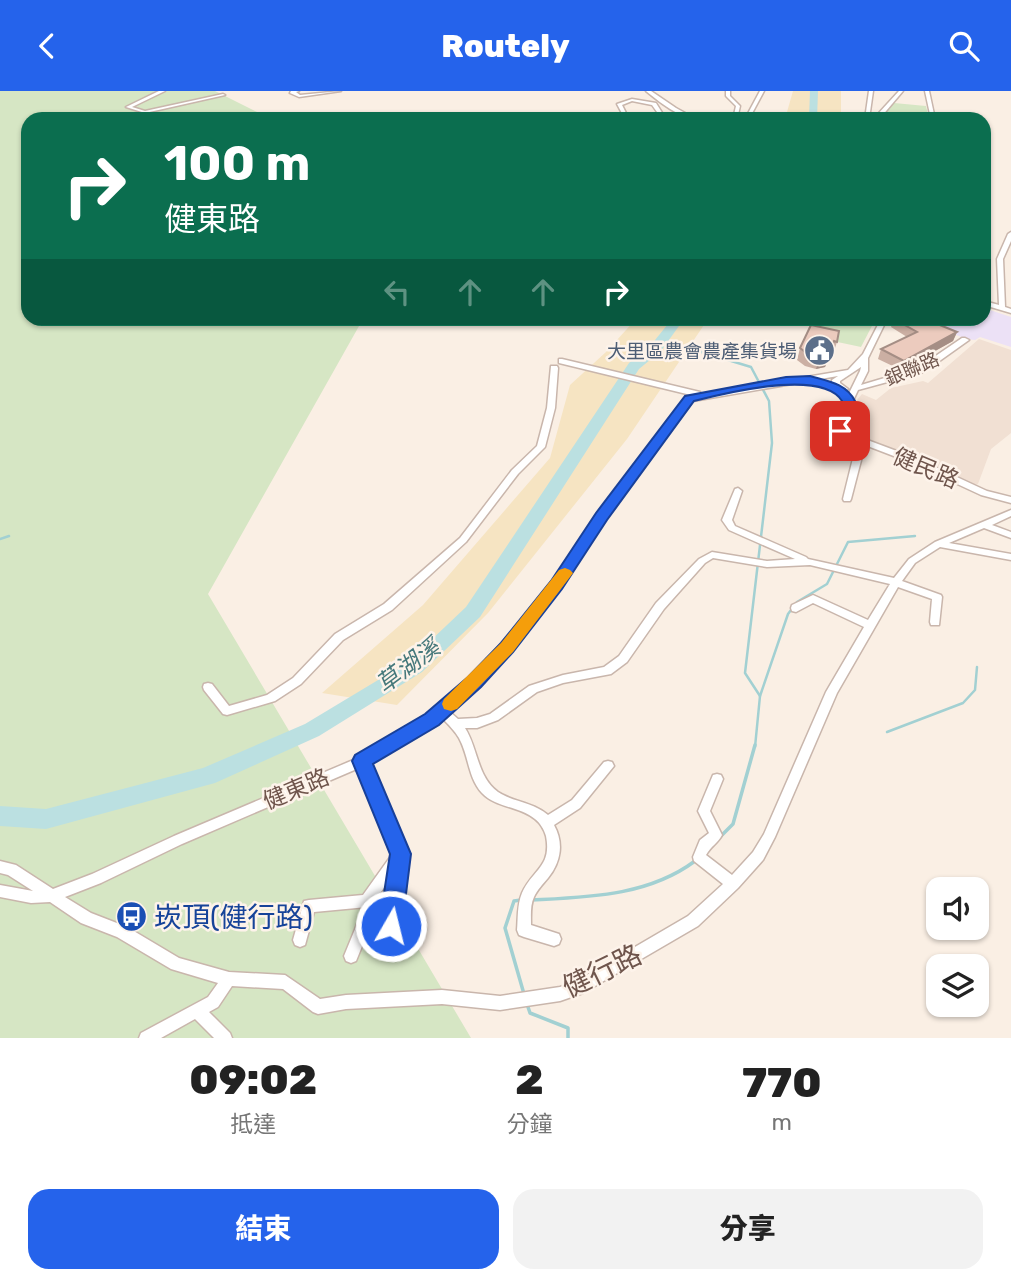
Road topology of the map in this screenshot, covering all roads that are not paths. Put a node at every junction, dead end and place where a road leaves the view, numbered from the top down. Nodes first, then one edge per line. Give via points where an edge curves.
1 (163, 91) edge
2 (297, 91) edge
3 (339, 91) edge
4 (648, 91) edge
5 (728, 91) edge
6 (762, 91) edge
7 (871, 91) edge
8 (901, 91) edge
9 (927, 91) edge
10 (223, 95) dead end
11 (623, 112) edge
12 (659, 112) edge
13 (682, 112) edge
14 (737, 112) edge
15 (751, 112) edge
16 (868, 112) edge
17 (883, 112) edge
18 (932, 112) edge
19 (1011, 234) edge
20 (991, 305) edge
21 (1002, 308) junction
22 (1011, 311) edge
23 (881, 326) edge
24 (965, 340) dead end
25 (865, 359) junction
26 (849, 372) junction
27 (810, 380) junction
28 (849, 389) junction
29 (702, 395) junction
30 (861, 442) junction
31 (738, 491) dead end
32 (847, 499) dead end
33 (1011, 500) edge
34 (1007, 519) edge
35 (984, 525) junction
36 (1011, 535) edge
37 (938, 544) junction
38 (1011, 557) edge
39 (810, 562) junction
40 (896, 582) junction
41 (796, 608) dead end
42 (935, 622) dead end
43 (871, 626) junction
44 (208, 687) dead end
45 (442, 712) junction
46 (456, 724) junction
47 (362, 761) junction
48 (608, 766) dead end
49 (717, 779) dead end
50 (546, 823) junction
51 (400, 854) junction
52 (0, 867) edge
53 (733, 884) junction
54 (0, 891) edge
55 (51, 896) junction
56 (554, 939) dead end
57 (300, 940) dead end
58 (351, 956) dead end
59 (229, 979) junction
60 (198, 1012) junction
61 (146, 1038) edge
62 (225, 1038) edge

1 - 10 street via 128,107 145,112
2 - 3 street via 292,92 299,96
4 - 13 street
5 - 14 street via 738,106
6 - 15 street
7 - 16 street
8 - 17 street
9 - 18 street
11 - 12 street via 619,104 632,100 654,104
19 - 21 street via 1000,259
20 - 21 street
21 - 22 street
23 - 25 street, 健東路
24 - 28 street, 銀聯路 via 921,370
25 - 26 street, 健東路
25 - 28 street, 健東路 via 864,371
26 - 27 street, 健東路
26 - 28 street, 健東路 via 835,382
27 - 28 street, 健東路
27 - 29 street, 健東路
28 - 30 street, 健民路 via 839,429
29 - 44 street via 558,365 541,447 463,540 388,607 339,637 297,681 271,698 227,711
29 - 45 street, 健東路 via 681,408 507,647
30 - 32 street
30 - 33 street, 健民路
31 - 39 street via 727,520 732,528
34 - 35 street, 健行路
35 - 36 street
35 - 37 street, 健行路
37 - 38 street
37 - 40 street, 健行路 via 912,561
39 - 40 street
39 - 46 street via 767,564 712,555 660,606 623,659 607,671 533,689 494,717
40 - 42 street via 937,597
40 - 43 street, 健行路
41 - 43 street via 813,599
43 - 53 street, 健行路 via 832,692 769,837
45 - 46 street
45 - 47 street, 健東路
46 - 50 street via 468,745 472,767 487,791 538,813
47 - 51 street
47 - 55 street, 健東路
48 - 50 street via 576,804
49 - 53 street via 704,811 716,835 699,857
50 - 56 street via 553,833 554,855 527,897 524,930
51 - 57 street via 367,901 309,906
51 - 58 street via 391,926 365,922
52 - 55 street, 健行路 via 11,869
53 - 59 street, 健行路 via 693,921 655,945 578,988 539,998 500,1003 442,997 318,1007 285,982
54 - 55 street, 健行路
55 - 59 street, 健行路 via 176,964
59 - 60 street via 213,1002
60 - 61 street
60 - 62 street

